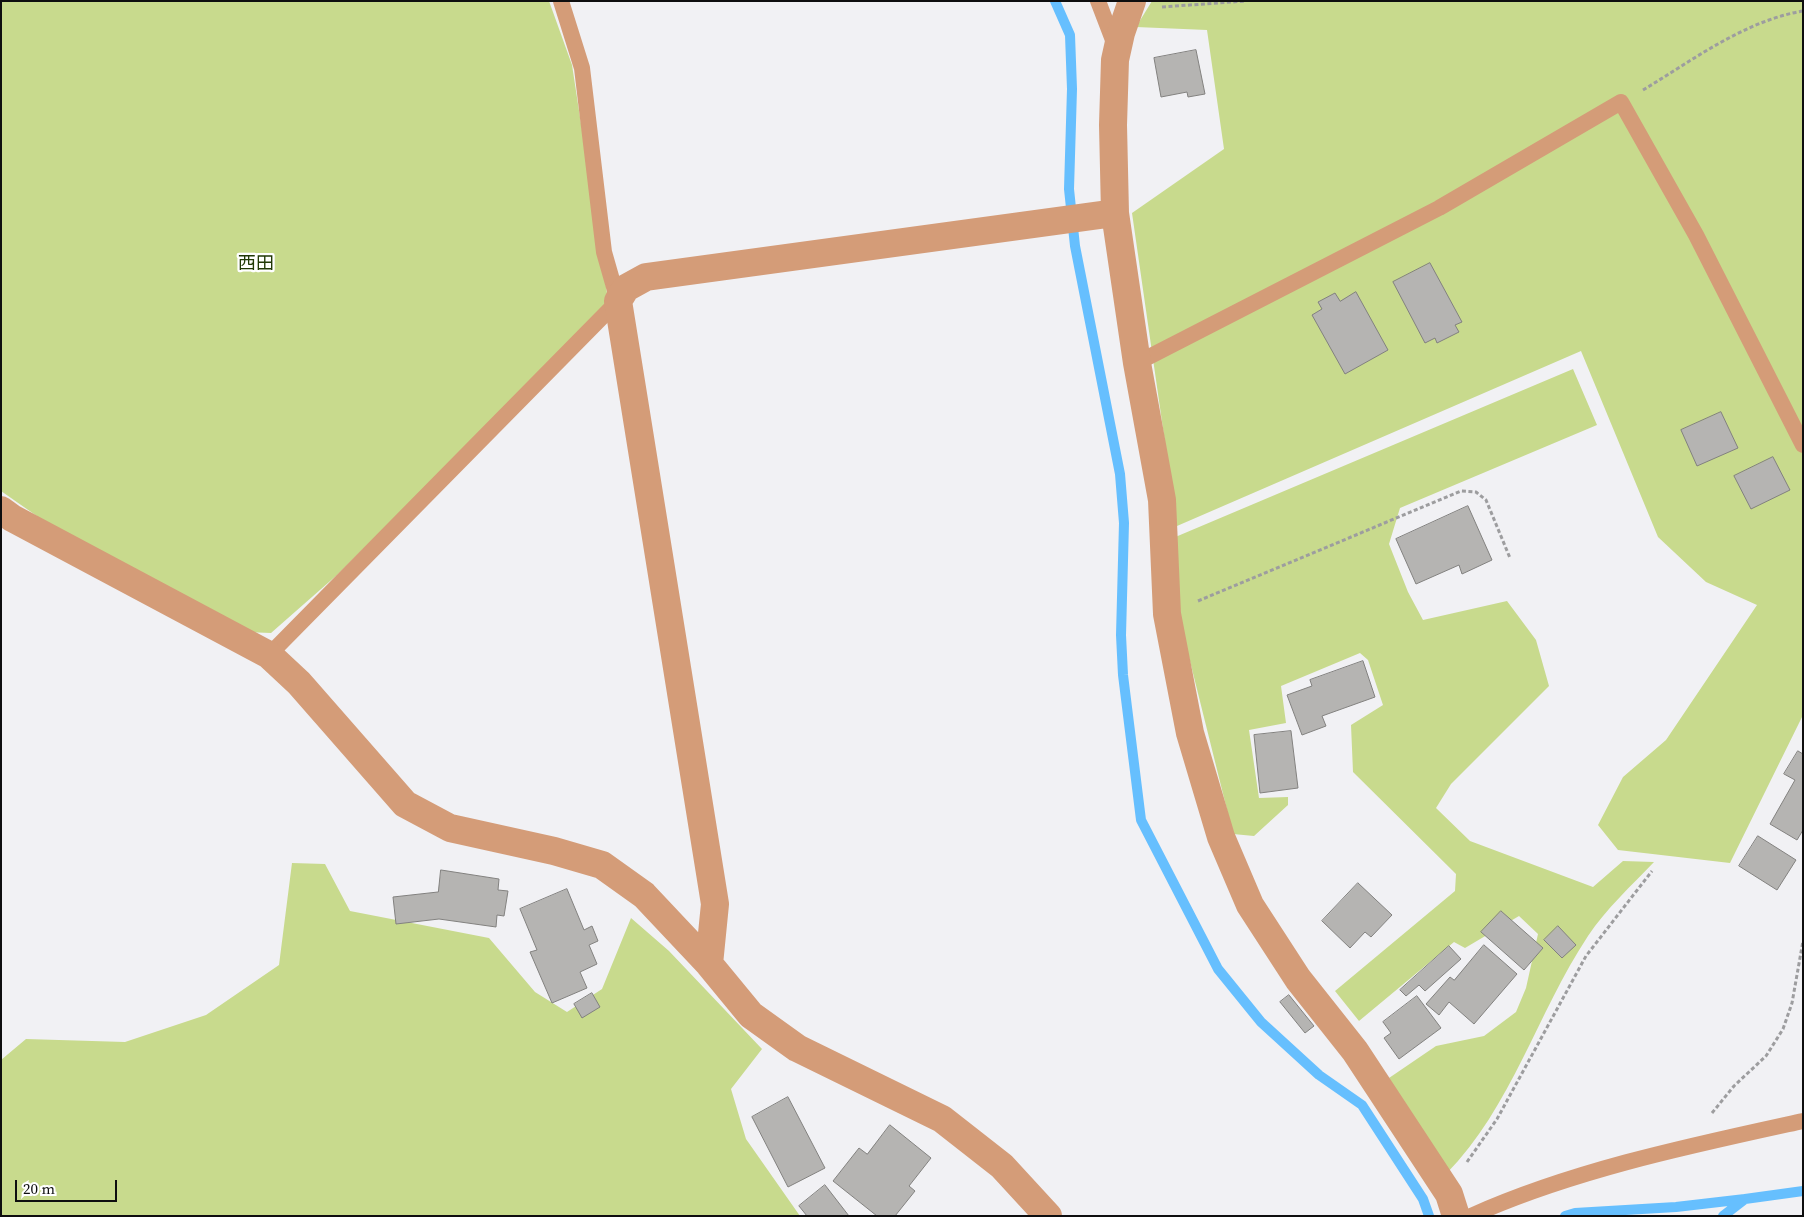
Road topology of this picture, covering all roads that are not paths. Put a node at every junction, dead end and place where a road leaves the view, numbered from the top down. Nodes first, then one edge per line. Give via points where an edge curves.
1 (561, 1) edge
2 (1098, 1) edge
3 (1131, 6) edge
4 (1117, 50) junction
5 (1115, 213) junction
6 (618, 301) junction
7 (1137, 363) junction
8 (1803, 445) edge
9 (1, 510) edge
10 (269, 655) junction
11 (709, 964) junction
12 (1803, 1121) edge
13 (1048, 1216) edge
14 (1456, 1216) edge
15 (1471, 1216) edge

1 - 6 lane via 582,68 604,252
2 - 4 lane
3 - 4 street
4 - 5 street via 1113,125
5 - 6 street via 646,277 626,288
5 - 7 street
6 - 10 lane
6 - 11 street via 715,904
7 - 8 lane via 1439,208 1621,102 1696,235
7 - 14 street via 1162,500 1167,614 1190,733 1221,836 1250,905 1298,979 1355,1050 1442,1184
9 - 10 street
10 - 11 street via 299,683 405,804 450,828 602,865 644,895
11 - 13 street via 751,1015 797,1048 942,1119 1002,1166
12 - 15 lane via 1689,1146 1517,1195

